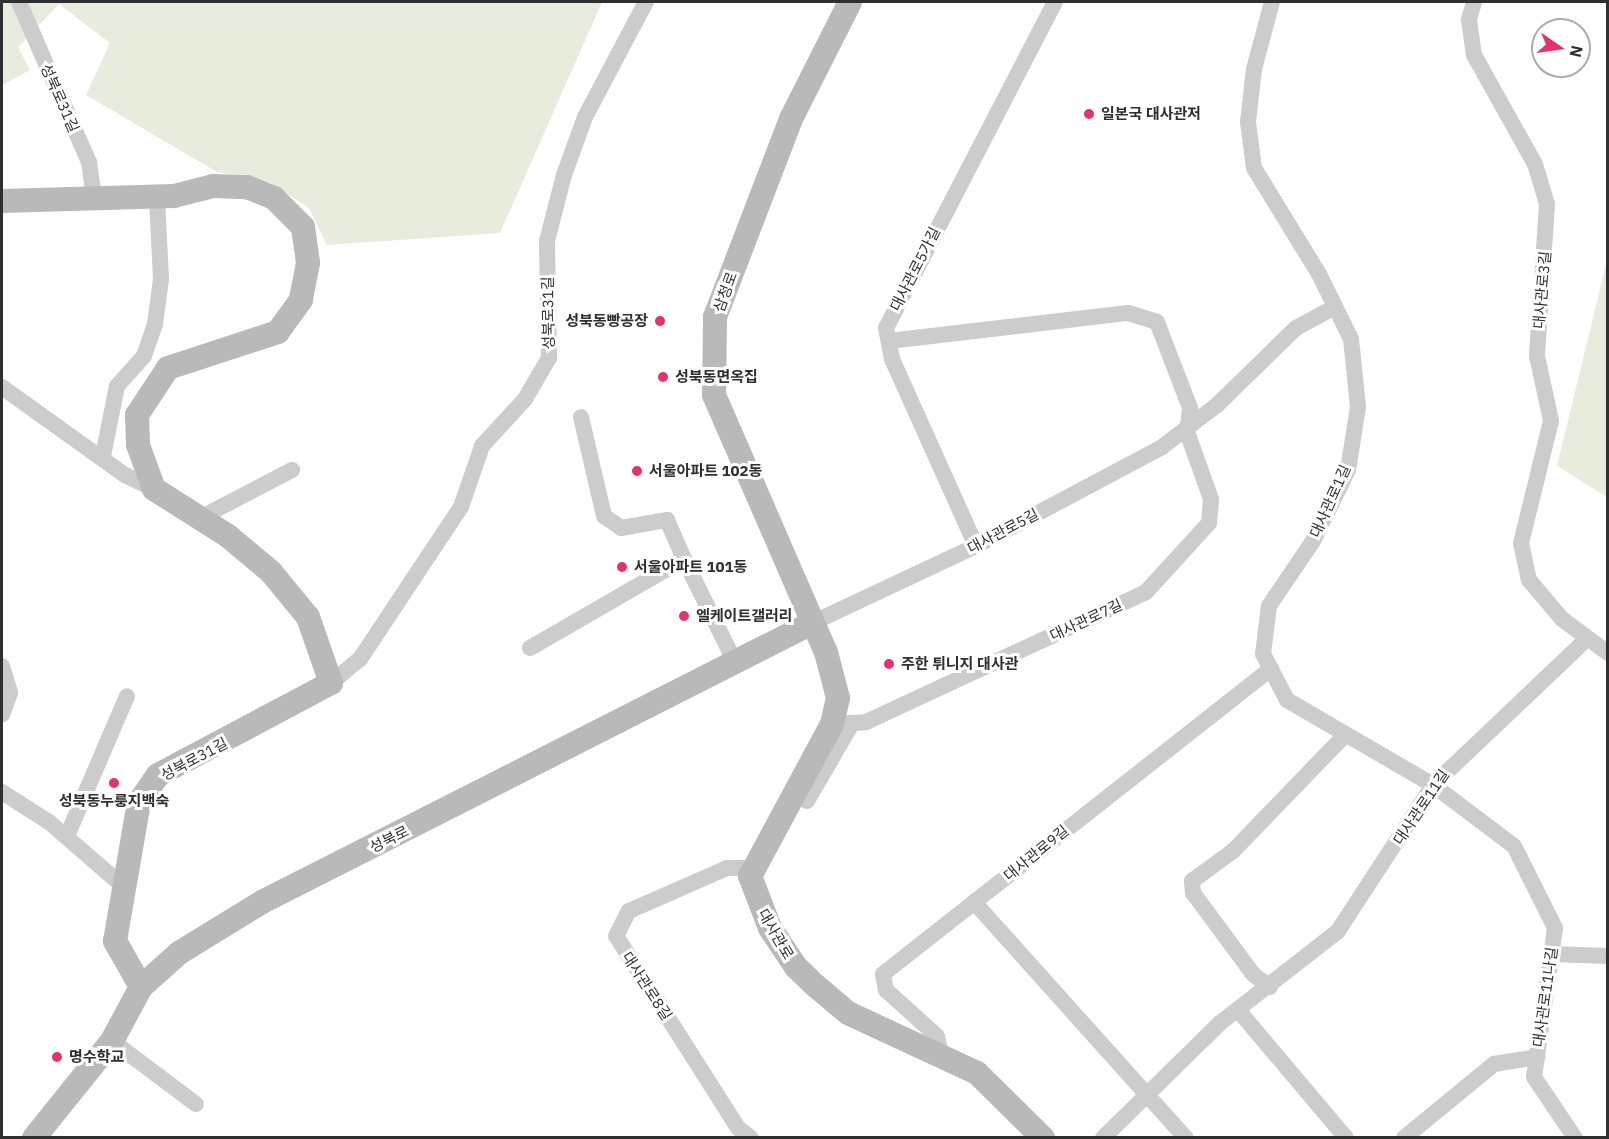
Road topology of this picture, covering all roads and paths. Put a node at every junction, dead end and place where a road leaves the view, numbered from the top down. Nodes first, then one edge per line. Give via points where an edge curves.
1 (19, 2) edge
2 (646, 2) edge
3 (850, 2) edge
4 (1055, 2) edge
5 (1272, 2) edge
6 (1474, 2) edge
7 (94, 197) junction
8 (157, 197) junction
9 (2, 201) edge
10 (1335, 307) junction
11 (889, 341) junction
12 (2, 387) edge
13 (581, 417) dead end
14 (1187, 428) junction
15 (103, 456) junction
16 (292, 470) dead end
17 (154, 489) junction
18 (200, 518) junction
19 (976, 546) junction
20 (684, 559) junction
21 (812, 624) junction
22 (1587, 639) junction
23 (530, 648) dead end
24 (1608, 652) edge
25 (735, 662) junction
26 (2, 666) edge
27 (1270, 669) junction
28 (331, 682) junction
29 (127, 696) dead end
30 (2, 715) edge
31 (841, 724) junction
32 (1344, 735) junction
33 (1433, 784) junction
34 (2, 792) edge
35 (807, 801) dead end
36 (68, 836) junction
37 (752, 868) junction
38 (123, 886) junction
39 (974, 902) junction
40 (1551, 954) junction
41 (1608, 956) edge
42 (141, 987) junction
43 (1270, 987) junction
44 (1238, 1010) junction
45 (112, 1041) junction
46 (941, 1054) junction
47 (1537, 1057) junction
48 (1147, 1095) junction
49 (196, 1104) dead end
50 (34, 1137) edge
51 (751, 1137) edge
52 (1043, 1137) edge
53 (1103, 1137) edge
54 (1186, 1137) edge
55 (1346, 1137) edge
56 (1404, 1137) edge
57 (1575, 1137) edge

1 - 7 street, 성북로31길 via 89,162
2 - 28 street, 성북로31길 via 585,117 564,175 547,241 549,358 525,399 482,446 461,507 360,659
3 - 21 street, 삼청로 via 791,119 715,317 714,395
4 - 11 street, 대사관로5가길 via 892,312
5 - 10 street, 대사관로1길 via 1252,80 1248,122 1254,168
6 - 22 street, 대사관로3길 via 1469,20 1474,55 1535,164 1547,204 1537,356 1551,421 1521,543 1529,580
7 - 8 street
7 - 9 street
8 - 15 street via 161,279 154,324 144,356 117,386
8 - 17 street via 213,186 247,187 274,198 303,227 308,263 301,300 278,332 168,368 137,415 138,445
10 - 14 street, 대사관로5길 via 1296,328
10 - 27 street, 대사관로1길 via 1351,339 1358,407 1348,470 1313,541 1269,606 1263,654
11 - 14 street via 1128,313 1157,322 1190,408
11 - 19 street, 대사관로5가길 via 892,359
12 - 15 street
13 - 20 street via 604,516 621,528 667,520
14 - 19 street, 대사관로5길
14 - 31 street, 대사관로7길 via 1211,499 1209,523 1146,592
15 - 17 street
16 - 18 street
17 - 18 street
18 - 28 street via 271,572 308,617
19 - 21 street, 대사관로5길
20 - 23 street
20 - 25 street
21 - 25 street, 성북로
21 - 31 street via 831,664
22 - 24 street, 대사관로3길
22 - 33 street, 대사관로11길
25 - 42 street, 성북로 via 262,902 179,953
26 - 30 street via 10,693
27 - 32 street, 대사관로1길 via 1287,700
27 - 39 street, 대사관로9길
28 - 38 street, 성북로31길 via 158,775 139,802
29 - 36 street
31 - 35 street
31 - 37 street
32 - 33 street, 대사관로1길
32 - 43 street via 1233,851 1192,881 1193,893 1253,974
33 - 40 street, 대사관로11나길 via 1514,846 1555,928
33 - 43 street, 대사관로11길 via 1338,931
34 - 36 street
36 - 38 street
37 - 46 street, 대사관로 via 762,915 796,967 848,1013
37 - 51 street, 대사관로8길 via 727,868 629,911 616,936 738,1128
38 - 42 street, 성북로31길 via 115,941
39 - 46 street, 대사관로9길 via 883,974 886,990 937,1036
39 - 48 street
40 - 41 street
40 - 47 street, 대사관로11나길
42 - 45 street, 성북로
43 - 44 street, 대사관로11길
44 - 48 street, 대사관로11길
44 - 55 street
45 - 49 street
45 - 50 street, 성북로
46 - 52 street, 대사관로 via 978,1073
47 - 56 street via 1494,1064
47 - 57 street, 대사관로11나길 via 1534,1077
48 - 53 street, 대사관로11길
48 - 54 street

